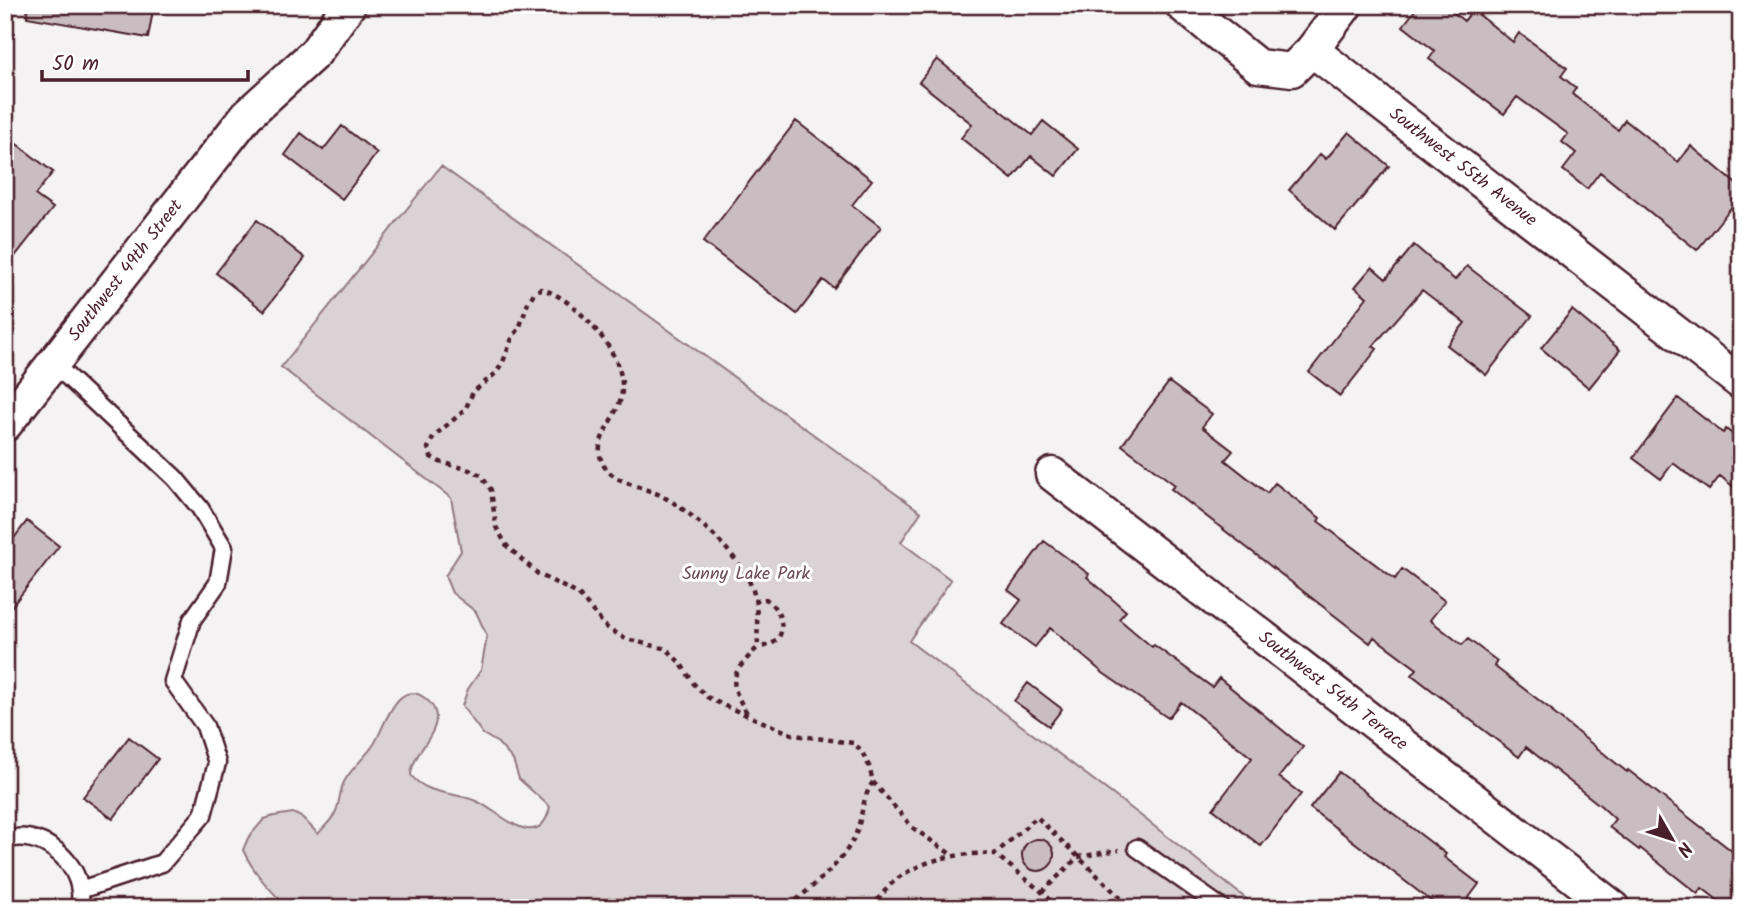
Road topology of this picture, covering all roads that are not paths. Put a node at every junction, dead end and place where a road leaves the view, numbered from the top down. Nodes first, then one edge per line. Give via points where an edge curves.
1 (349, 5) edge
2 (1182, 5) edge
3 (1346, 5) edge
4 (1312, 50) junction
5 (53, 363) junction
6 (1741, 383) edge
7 (5, 425) edge
8 (1052, 474) dead end
9 (5, 841) edge
10 (1137, 848) road end
11 (80, 890) junction
12 (79, 908) edge
13 (1222, 908) edge
14 (1614, 908) edge

1 - 5 street, Southwest 49th Street via 315,52 247,115
2 - 4 street via 1258,66 1292,70
3 - 4 street
4 - 6 street, Southwest 55th Avenue
5 - 7 street, Southwest 49th Street
5 - 11 lane via 175,478 224,548 218,583 191,620 173,681 205,726 217,763 203,815 162,863
8 - 14 street, Southwest 54th Terrace
9 - 11 lane via 35,840 57,850 73,868
10 - 13 lane
11 - 12 lane

